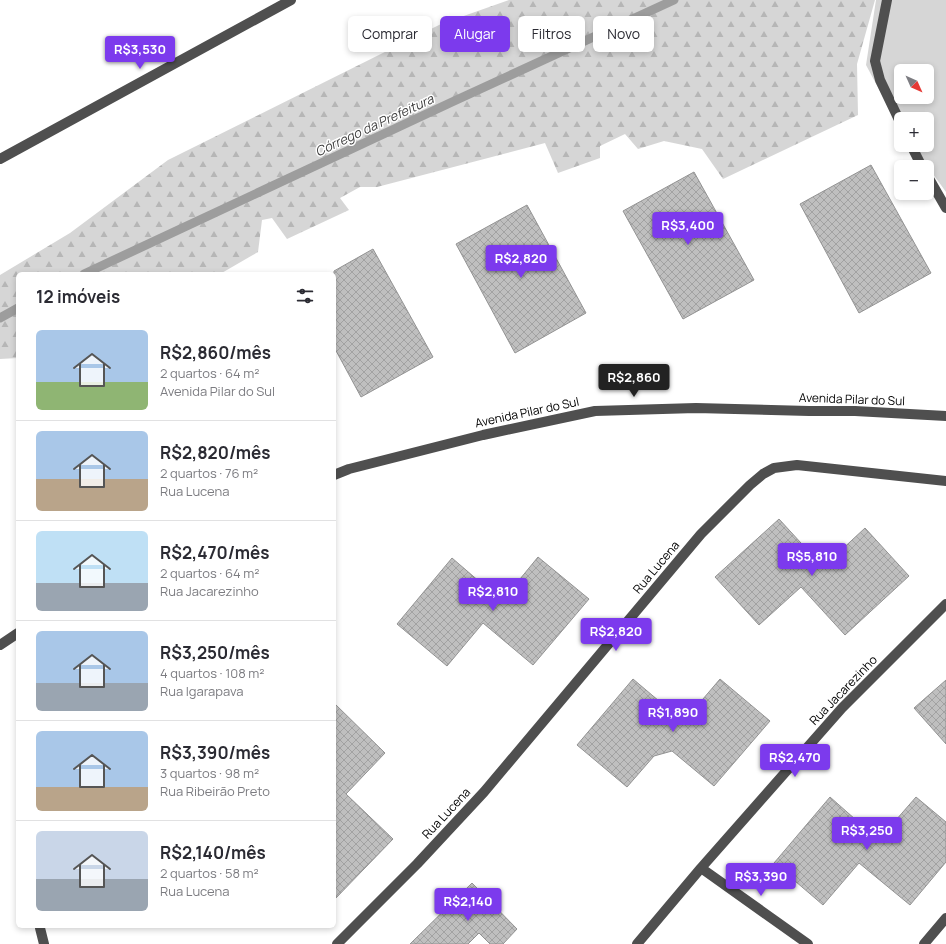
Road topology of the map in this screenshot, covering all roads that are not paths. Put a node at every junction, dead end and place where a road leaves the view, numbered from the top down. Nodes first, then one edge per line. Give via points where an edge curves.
1 (292, 0) edge
2 (887, 0) edge
3 (895, 112) edge
4 (0, 159) edge
5 (934, 187) edge
6 (946, 208) edge
7 (946, 416) edge
8 (336, 474) edge
9 (946, 481) edge
10 (946, 604) edge
11 (16, 633) edge
12 (0, 644) edge
13 (701, 868) junction
14 (946, 918) edge
15 (40, 928) edge
16 (44, 944) edge
17 (337, 944) edge
18 (637, 944) edge
19 (808, 944) edge
20 (924, 944) edge

1 - 4 street
2 - 3 street via 875,61 880,80
5 - 6 street
7 - 8 street, Avenida Pilar do Sul via 855,411 696,408 595,410 483,435
9 - 17 street, Rua Lucena via 797,465 774,468 763,474 701,534 484,792
10 - 13 street, Rua Jacarezinho via 842,708
11 - 12 street
13 - 18 street, Rua Jacarezinho
13 - 19 street
14 - 20 street
15 - 16 street

